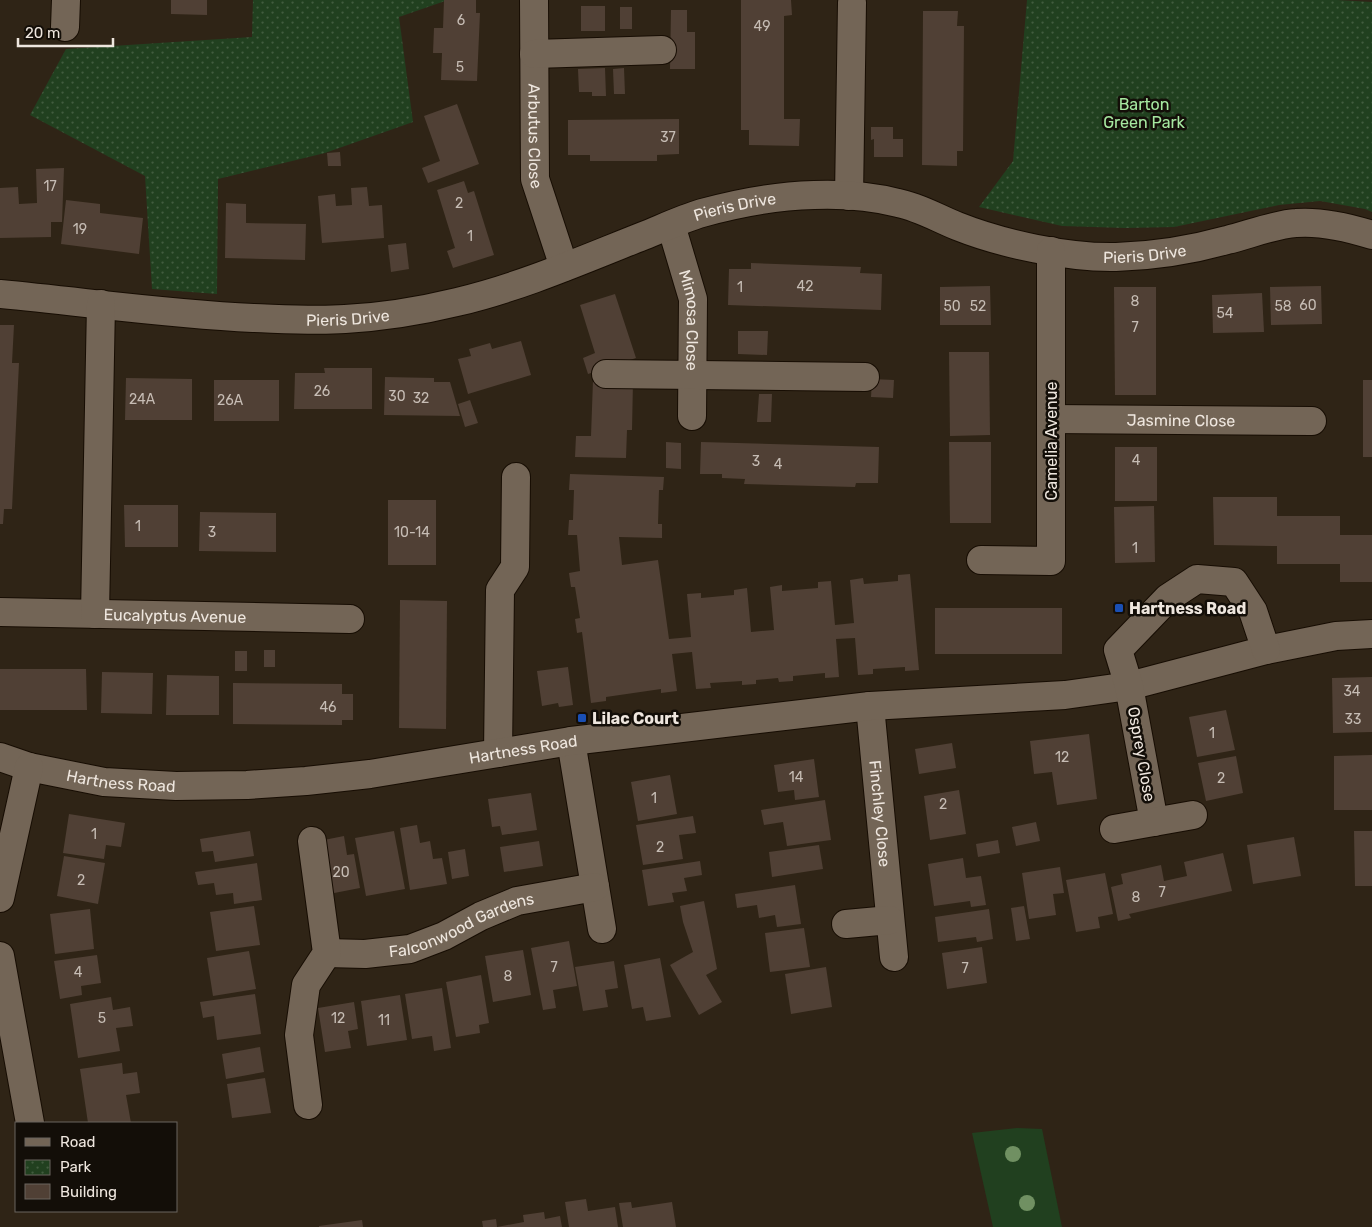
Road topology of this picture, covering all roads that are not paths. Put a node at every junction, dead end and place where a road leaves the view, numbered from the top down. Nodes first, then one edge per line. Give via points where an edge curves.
1 (66, 0) edge
2 (534, 0) edge
3 (852, 3) dead end
4 (65, 27) dead end
5 (662, 50) dead end
6 (534, 54) junction
7 (849, 196) junction
8 (672, 225) junction
9 (1372, 235) edge
10 (1050, 251) junction
11 (564, 267) junction
12 (0, 294) edge
13 (101, 304) junction
14 (606, 374) dead end
15 (692, 376) junction
16 (865, 377) dead end
17 (692, 416) dead end
18 (1051, 419) junction
19 (1312, 421) dead end
20 (516, 477) dead end
21 (981, 560) dead end
22 (0, 612) edge
23 (94, 614) junction
24 (350, 619) dead end
25 (1372, 634) edge
26 (1266, 650) junction
27 (1129, 686) junction
28 (870, 706) junction
29 (571, 741) junction
30 (498, 753) junction
31 (0, 758) edge
32 (29, 767) junction
33 (1193, 815) dead end
34 (1154, 822) junction
35 (1114, 830) dead end
36 (312, 841) dead end
37 (595, 887) junction
38 (0, 898) edge
39 (890, 920) junction
40 (846, 924) dead end
41 (602, 929) dead end
42 (327, 953) junction
43 (0, 956) edge
44 (894, 957) dead end
45 (4, 998) edge
46 (308, 1105) dead end
47 (30, 1122) edge

1 - 4 street
2 - 6 street, Arbutus Close
3 - 7 street
5 - 6 street
6 - 11 street, Arbutus Close via 535,178
7 - 8 street, Pieris Drive via 814,195 760,200 699,214
7 - 10 street, Pieris Drive via 922,209 959,227
8 - 11 street, Pieris Drive
8 - 15 street, Mimosa Close via 692,299
9 - 10 street, Pieris Drive via 1330,224 1293,223 1214,244 1152,254 1115,257
10 - 18 street, Camelia Avenue
11 - 13 street, Pieris Drive via 516,286 457,302 399,314 345,320 179,314
12 - 13 street, Pieris Drive
13 - 23 street
14 - 15 street
15 - 16 street
15 - 17 street, Mimosa Close
18 - 19 street, Jasmine Close
18 - 21 street, Camelia Avenue via 1051,561
20 - 30 street via 516,567 500,590
22 - 23 street, Eucalyptus Avenue
23 - 24 street, Eucalyptus Avenue
25 - 26 street, Hartness Road via 1336,636
26 - 27 street, Hartness Road
26 - 27 street, Osprey Close via 1254,611 1234,582 1197,579 1168,598 1118,650
27 - 28 street, Hartness Road via 1066,695
27 - 34 street, Osprey Close
28 - 29 street, Hartness Road
28 - 39 street, Finchley Close
29 - 30 street, Hartness Road
29 - 37 street
30 - 32 street, Hartness Road via 370,774 247,786 104,782
31 - 32 street, Hartness Road
32 - 38 street
33 - 34 street, Osprey Close
34 - 35 street, Osprey Close
36 - 42 street
37 - 41 street
37 - 42 street, Falconwood Gardens via 517,901 410,949 365,954
39 - 40 street
39 - 44 street, Finchley Close
42 - 46 street via 306,985 299,1035
43 - 45 street
45 - 47 street

